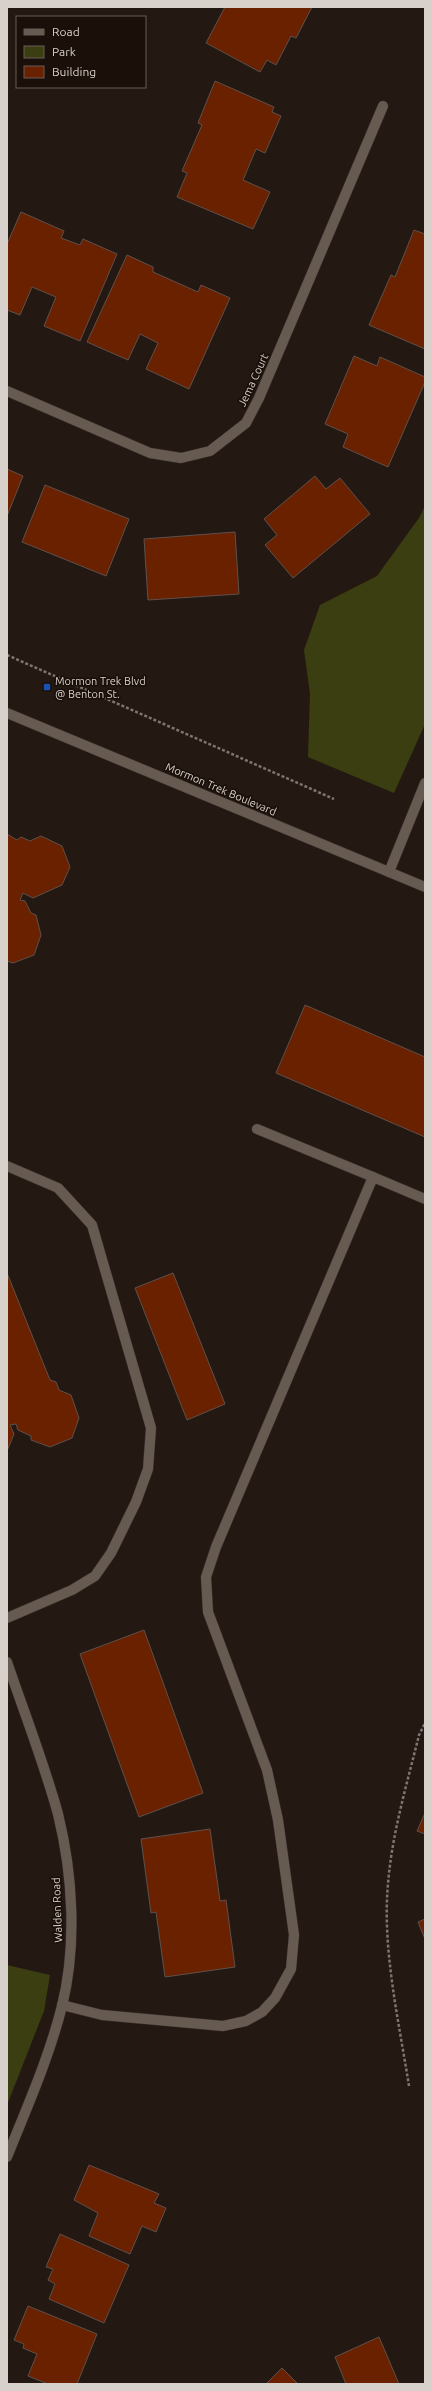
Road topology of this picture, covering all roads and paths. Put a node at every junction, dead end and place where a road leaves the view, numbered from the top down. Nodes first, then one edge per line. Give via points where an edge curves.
1 (383, 106) dead end
2 (7, 391) edge
3 (7, 655) edge
4 (7, 713) edge
5 (425, 784) edge
6 (334, 799) dead end
7 (389, 872) junction
8 (425, 887) edge
9 (257, 1129) dead end
10 (7, 1166) edge
11 (373, 1177) junction
12 (425, 1199) edge
13 (7, 1618) edge
14 (7, 1662) edge
15 (425, 1723) edge
16 (62, 2005) junction
17 (409, 2086) dead end
18 (7, 2157) edge

1 - 2 street, Jema Court via 259,398 246,423 210,451 181,458 150,453
3 - 6 path
4 - 7 street, Mormon Trek Boulevard
5 - 7 street
7 - 8 street, Mormon Trek Boulevard
9 - 11 street
10 - 13 street via 58,1188 92,1225 151,1428 148,1469 136,1502 111,1553 95,1576 72,1590
11 - 12 street
11 - 16 street via 216,1547 206,1577 208,1612 255,1733 278,1820 294,1935 291,1969 275,1998 262,2012 246,2021 223,2026 102,2015
14 - 16 street, Walden Road via 58,1814 70,1882 71,1944
15 - 17 path via 419,1735 398,1819 388,1885 392,1972
16 - 18 street, Walden Road via 42,2071

